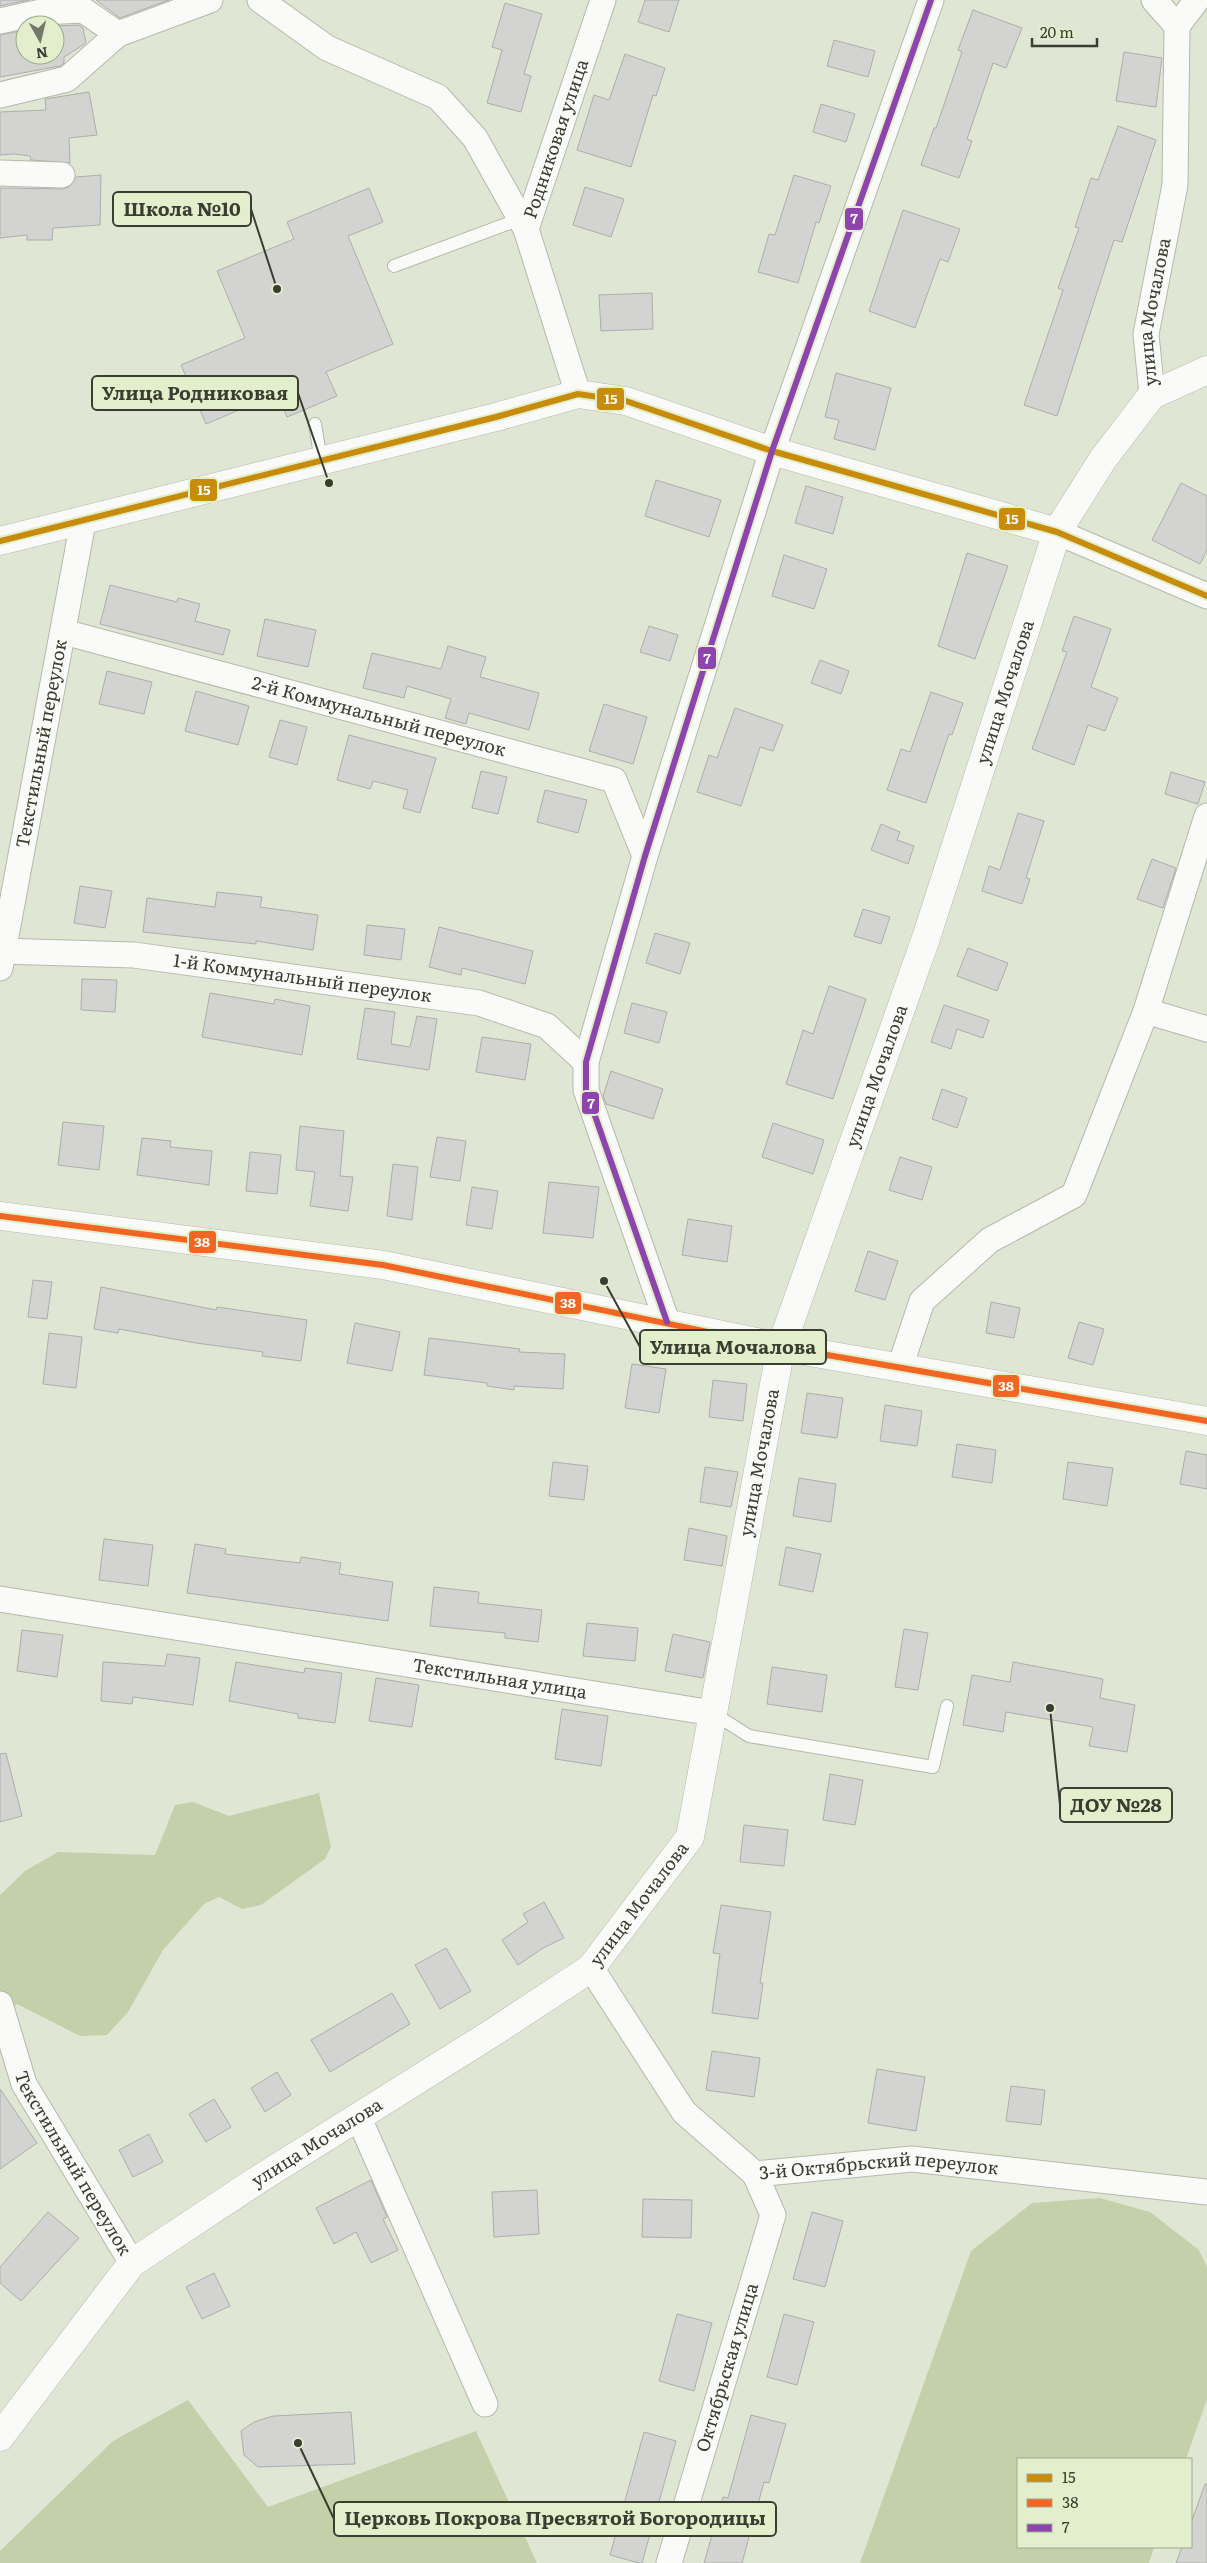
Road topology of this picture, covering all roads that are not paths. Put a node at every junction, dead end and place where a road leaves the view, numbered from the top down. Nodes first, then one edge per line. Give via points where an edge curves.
1 (210, 0) edge
2 (260, 0) edge
3 (604, 0) edge
4 (931, 0) edge
5 (1154, 0) edge
6 (1197, 0) edge
7 (0, 21) edge
8 (1177, 26) junction
9 (118, 34) junction
10 (0, 94) edge
11 (0, 173) edge
12 (62, 175) dead end
13 (523, 224) junction
14 (394, 266) dead end
15 (1207, 370) edge
16 (578, 394) junction
17 (1152, 395) junction
18 (315, 424) dead end
19 (772, 451) junction
20 (321, 460) junction
21 (82, 522) junction
22 (1057, 532) junction
23 (0, 541) edge
24 (1207, 596) edge
25 (64, 632) junction
26 (1207, 816) edge
27 (645, 856) junction
28 (1, 957) edge
29 (1146, 1011) junction
30 (1207, 1029) edge
31 (586, 1062) junction
32 (0, 1216) edge
33 (667, 1322) junction
34 (781, 1347) junction
35 (900, 1368) junction
36 (1207, 1420) edge
37 (0, 1599) edge
38 (947, 1706) dead end
39 (713, 1713) junction
40 (591, 1968) junction
41 (0, 2004) edge
42 (358, 2116) junction
43 (755, 2174) junction
44 (1207, 2192) edge
45 (132, 2263) junction
46 (485, 2404) dead end
47 (0, 2437) edge
48 (669, 2563) edge

1 - 9 street
2 - 13 street via 327,48 438,97 476,138
3 - 13 street, Родниковая улица
4 - 19 street
5 - 8 street
6 - 8 street
7 - 9 street via 41,12 83,10
8 - 17 street, улица Мочалова via 1175,185 1146,334
9 - 10 street via 67,79
11 - 12 street
13 - 14 lane
13 - 16 street, Родниковая улица
15 - 17 street
16 - 19 street via 626,401
16 - 20 street
17 - 22 street, улица Мочалова via 1104,459
18 - 20 lane
19 - 22 street
19 - 27 street
20 - 21 street
21 - 23 street
21 - 25 street, Текстильный переулок
22 - 24 street
22 - 34 street, улица Мочалова via 926,938
25 - 27 street, 2-й Коммунальный переулок via 614,780
25 - 28 street, Текстильный переулок
26 - 29 street
27 - 31 street
28 - 31 street, 1-й Коммунальный переулок via 134,955 478,1002 547,1026
29 - 30 street
29 - 35 street via 1074,1195 990,1240 922,1301
31 - 33 street via 586,1090
32 - 33 street via 383,1264
33 - 34 street
34 - 35 street
34 - 39 street, улица Мочалова
35 - 36 street
37 - 39 street, Текстильная улица
38 - 39 lane, Текстильная улица via 933,1767 749,1736
39 - 40 street, улица Мочалова via 690,1837
40 - 42 street, улица Мочалова
40 - 43 street, 3-й Октябрьский переулок via 684,2112
41 - 45 street, Текстильный переулок via 24,2084
42 - 45 street, улица Мочалова
42 - 46 street
43 - 44 street, 3-й Октябрьский переулок via 912,2159
43 - 48 street, Октябрьская улица via 773,2215
45 - 47 street, улица Мочалова

